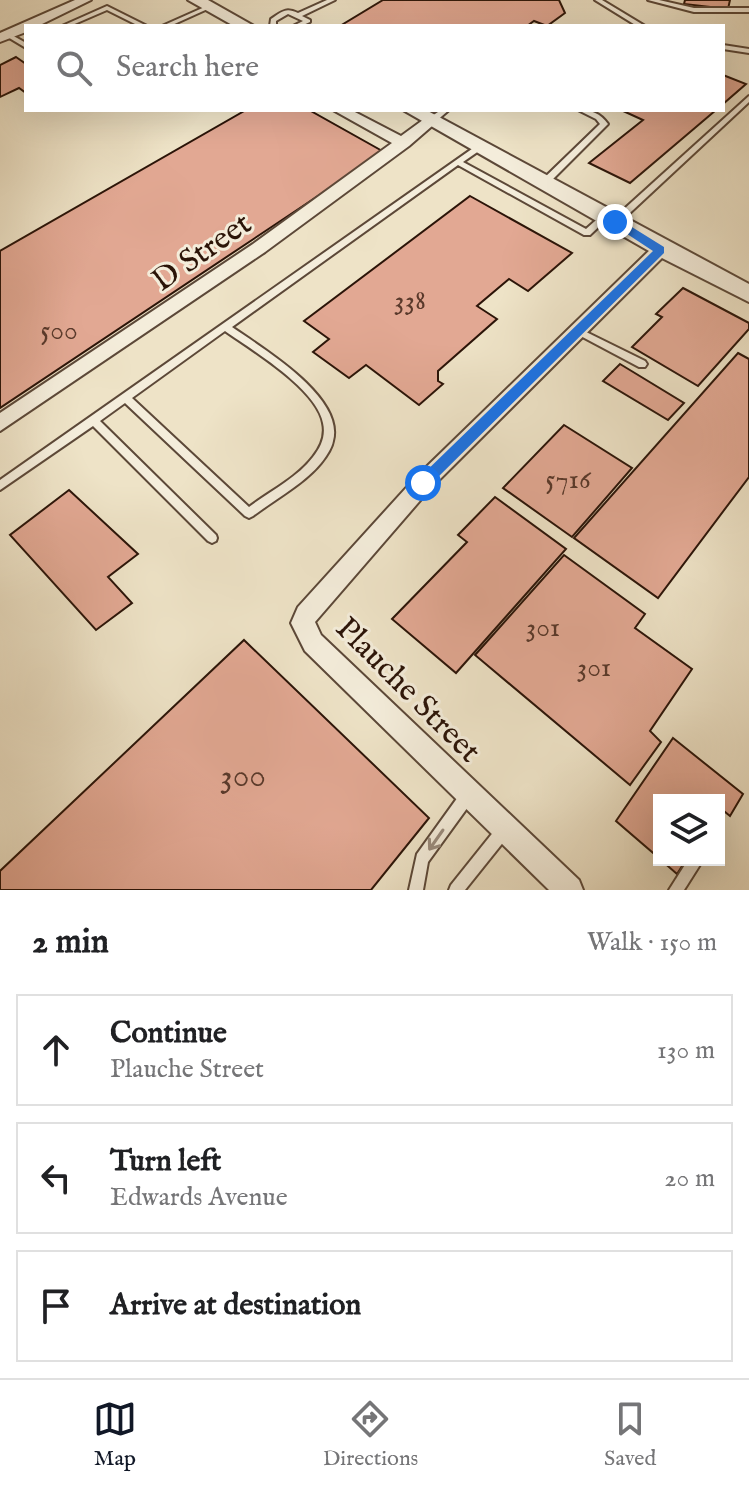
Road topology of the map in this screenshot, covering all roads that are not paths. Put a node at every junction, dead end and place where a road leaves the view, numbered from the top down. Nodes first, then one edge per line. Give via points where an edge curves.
1 (85, 0) edge
2 (332, 0) edge
3 (598, 0) edge
4 (651, 0) edge
5 (202, 3) edge
6 (70, 7) junction
7 (749, 10) edge
8 (299, 15) junction
9 (87, 16) junction
10 (35, 24) edge
11 (69, 24) edge
12 (140, 24) edge
13 (168, 24) edge
14 (242, 24) edge
15 (273, 24) edge
16 (301, 24) edge
17 (639, 24) edge
18 (24, 29) edge
19 (4, 37) edge
20 (24, 45) edge
21 (725, 47) edge
22 (749, 51) edge
23 (749, 98) edge
24 (344, 112) edge
25 (587, 112) edge
26 (438, 115) edge
27 (404, 143) junction
28 (482, 146) junction
29 (458, 162) junction
30 (545, 182) junction
31 (611, 219) junction
32 (660, 250) junction
33 (746, 288) edge
34 (226, 327) junction
35 (578, 331) junction
36 (642, 364) dead end
37 (126, 398) junction
38 (94, 421) junction
39 (0, 423) edge
40 (0, 486) edge
41 (212, 538) dead end
42 (468, 795) junction
43 (504, 830) junction
44 (692, 866) edge
45 (416, 890) edge
46 (456, 890) edge
47 (569, 890) edge
48 (676, 890) edge

1 - 6 street
2 - 8 lane
3 - 17 lane
4 - 7 lane via 694,10
5 - 13 lane
5 - 14 street
6 - 9 lane
6 - 10 street
8 - 15 lane via 288,11
8 - 16 lane via 308,21
9 - 11 lane
9 - 12 lane via 107,8
18 - 19 street
19 - 20 lane
21 - 22 lane
23 - 31 lane
24 - 27 street
25 - 30 lane via 604,124
26 - 27 street, D Street
26 - 28 street
27 - 39 street, D Street
28 - 29 lane
28 - 30 street
29 - 31 lane via 587,233
29 - 34 lane
30 - 31 street
31 - 32 street
32 - 33 street
32 - 35 street, Plauche Street
34 - 37 lane
34 - 37 lane via 316,395 328,415 330,439 319,459 249,513
35 - 36 lane
35 - 42 street, Plauche Street via 423,483 303,623 313,643
37 - 38 lane
38 - 40 lane
38 - 41 lane
42 - 43 street, Plauche Street
42 -> 45 lane via 422,859
43 - 46 lane
43 - 47 street, Plauche Street
44 - 48 lane

